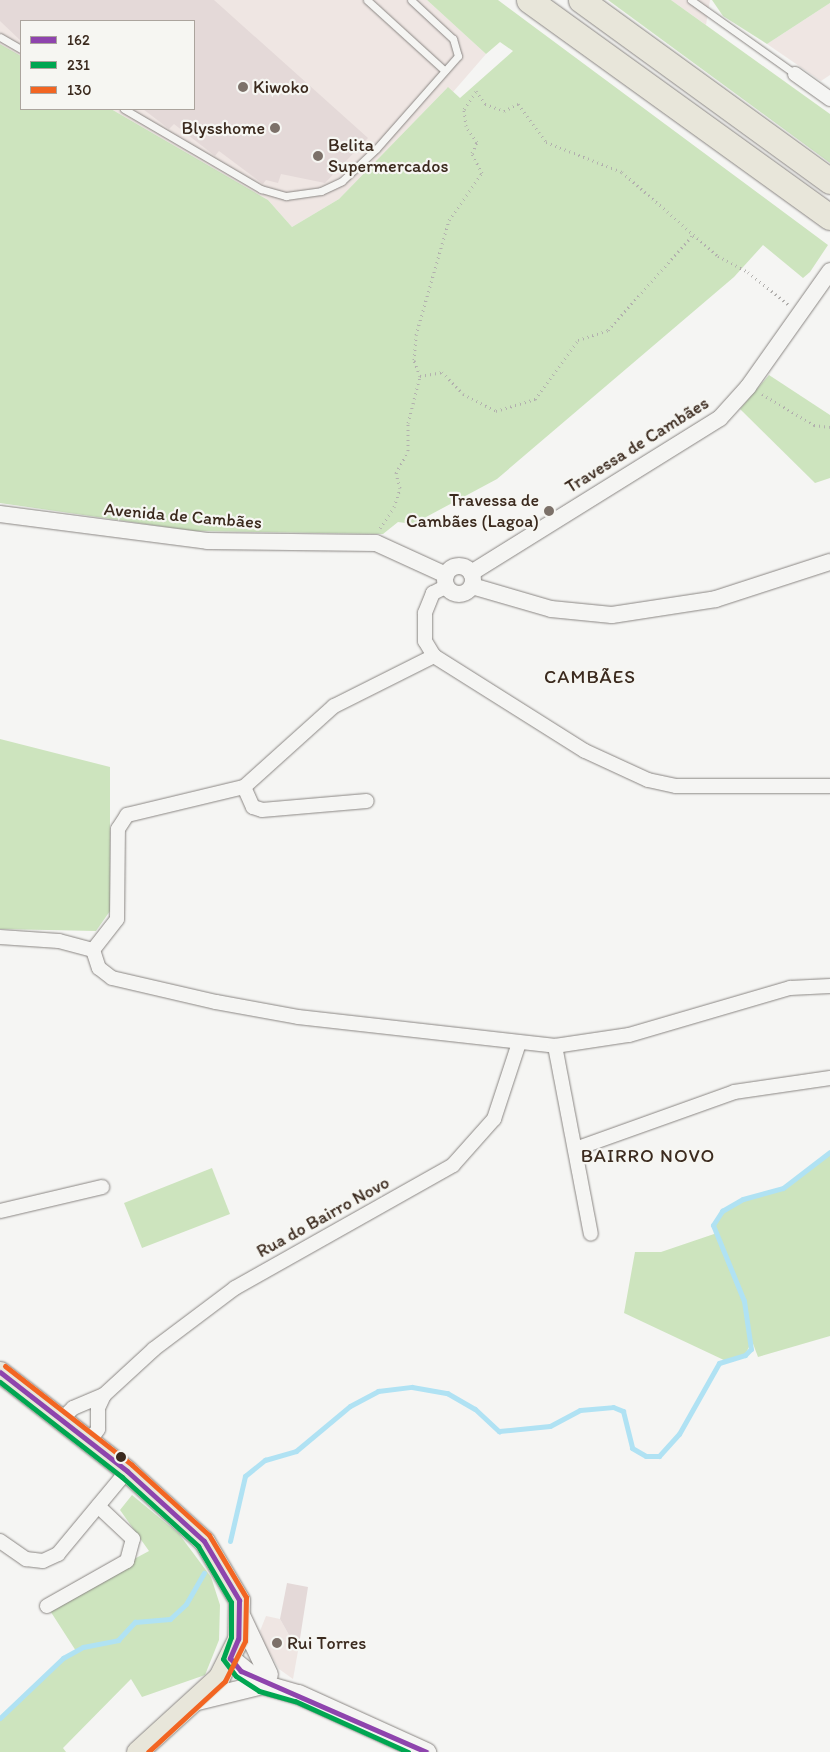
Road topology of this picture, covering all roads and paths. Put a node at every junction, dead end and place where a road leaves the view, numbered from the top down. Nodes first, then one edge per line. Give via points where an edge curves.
1 (367, 0) edge
2 (410, 0) edge
3 (530, 0) edge
4 (581, 0) edge
5 (691, 0) edge
6 (0, 37) edge
7 (20, 48) edge
8 (445, 71) junction
9 (795, 74) joint
10 (830, 98) edge
11 (126, 110) edge
12 (830, 181) edge
13 (830, 217) edge
14 (692, 236) junction
15 (827, 275) edge
16 (797, 312) junction
17 (420, 376) junction
18 (748, 387) junction
19 (830, 428) edge
20 (0, 514) edge
21 (376, 543) junction
22 (830, 562) edge
23 (472, 579) junction
24 (446, 581) junction
25 (434, 656) junction
26 (830, 786) edge
27 (244, 787) junction
28 (367, 801) dead end
29 (0, 937) edge
30 (93, 950) junction
31 (830, 986) edge
32 (519, 1043) junction
33 (555, 1046) junction
34 (830, 1078) edge
35 (578, 1148) junction
36 (102, 1187) dead end
37 (0, 1211) edge
38 (591, 1234) dead end
39 (0, 1372) edge
40 (104, 1396) junction
41 (61, 1420) junction
42 (89, 1442) junction
43 (127, 1471) junction
44 (98, 1506) junction
45 (0, 1541) edge
46 (47, 1606) dead end
47 (241, 1617) junction
48 (230, 1658) junction
49 (265, 1679) junction
50 (197, 1700) junction
51 (137, 1752) edge
52 (426, 1752) edge

1 - 8 lane
2 - 8 lane via 459,46 458,56
3 - 13 highway
4 - 12 highway
5 - 9 lane
6 - 7 lane
8 - 11 lane via 342,181 304,196 261,189
9 - 10 street
14 - 16 path
14 - 17 path via 608,330 578,340 535,399 496,411 463,394 442,372
14 - 17 path via 622,172 546,142 530,114 518,104 504,112 485,104 476,91 464,109 466,126 476,142 472,153 482,174 449,220 416,336 414,360
15 - 16 street, Travessa de Cambães
16 - 18 street, Travessa de Cambães
17 - 21 path via 408,423 408,451 396,473 400,488
18 - 19 path via 814,425
18 - 23 street, Travessa de Cambães via 720,418 696,435
20 - 21 street, Avenida de Cambães via 207,542
21 - 24 street, Avenida de Cambães
22 - 23 street, Avenida de Cambães via 716,600 628,614 551,609
23 - 24 street, Avenida de Cambães via 460,566
23 - 24 street, Avenida de Cambães via 462,594
24 - 25 street via 433,593 425,613 425,641
25 - 26 street via 584,751 648,780 703,787
25 - 27 street via 334,706
27 - 28 street via 253,807 262,810
27 - 30 street via 127,815 118,829 117,919
29 - 30 street via 59,941
30 - 32 street via 99,968 112,978 216,1002 298,1018
31 - 33 street via 790,988 638,1033
32 - 33 street
32 - 40 street, Rua do Bairro Novo via 494,1119 453,1166 235,1288 154,1350
33 - 35 street
34 - 35 street via 734,1092
35 - 38 street
36 - 37 street
39 - 41 main road
40 - 41 street via 73,1408
40 - 42 street via 98,1408 98,1429
41 - 42 main road
42 - 43 main road
43 - 44 street
43 - 47 main road via 204,1541 231,1581
44 - 45 street via 58,1554 42,1561 26,1559
44 - 46 street via 133,1540 127,1561
47 - 48 main road
47 - 49 main road
48 - 49 main road
48 - 50 main road
49 - 50 main road
49 - 52 main road
50 - 51 main road

